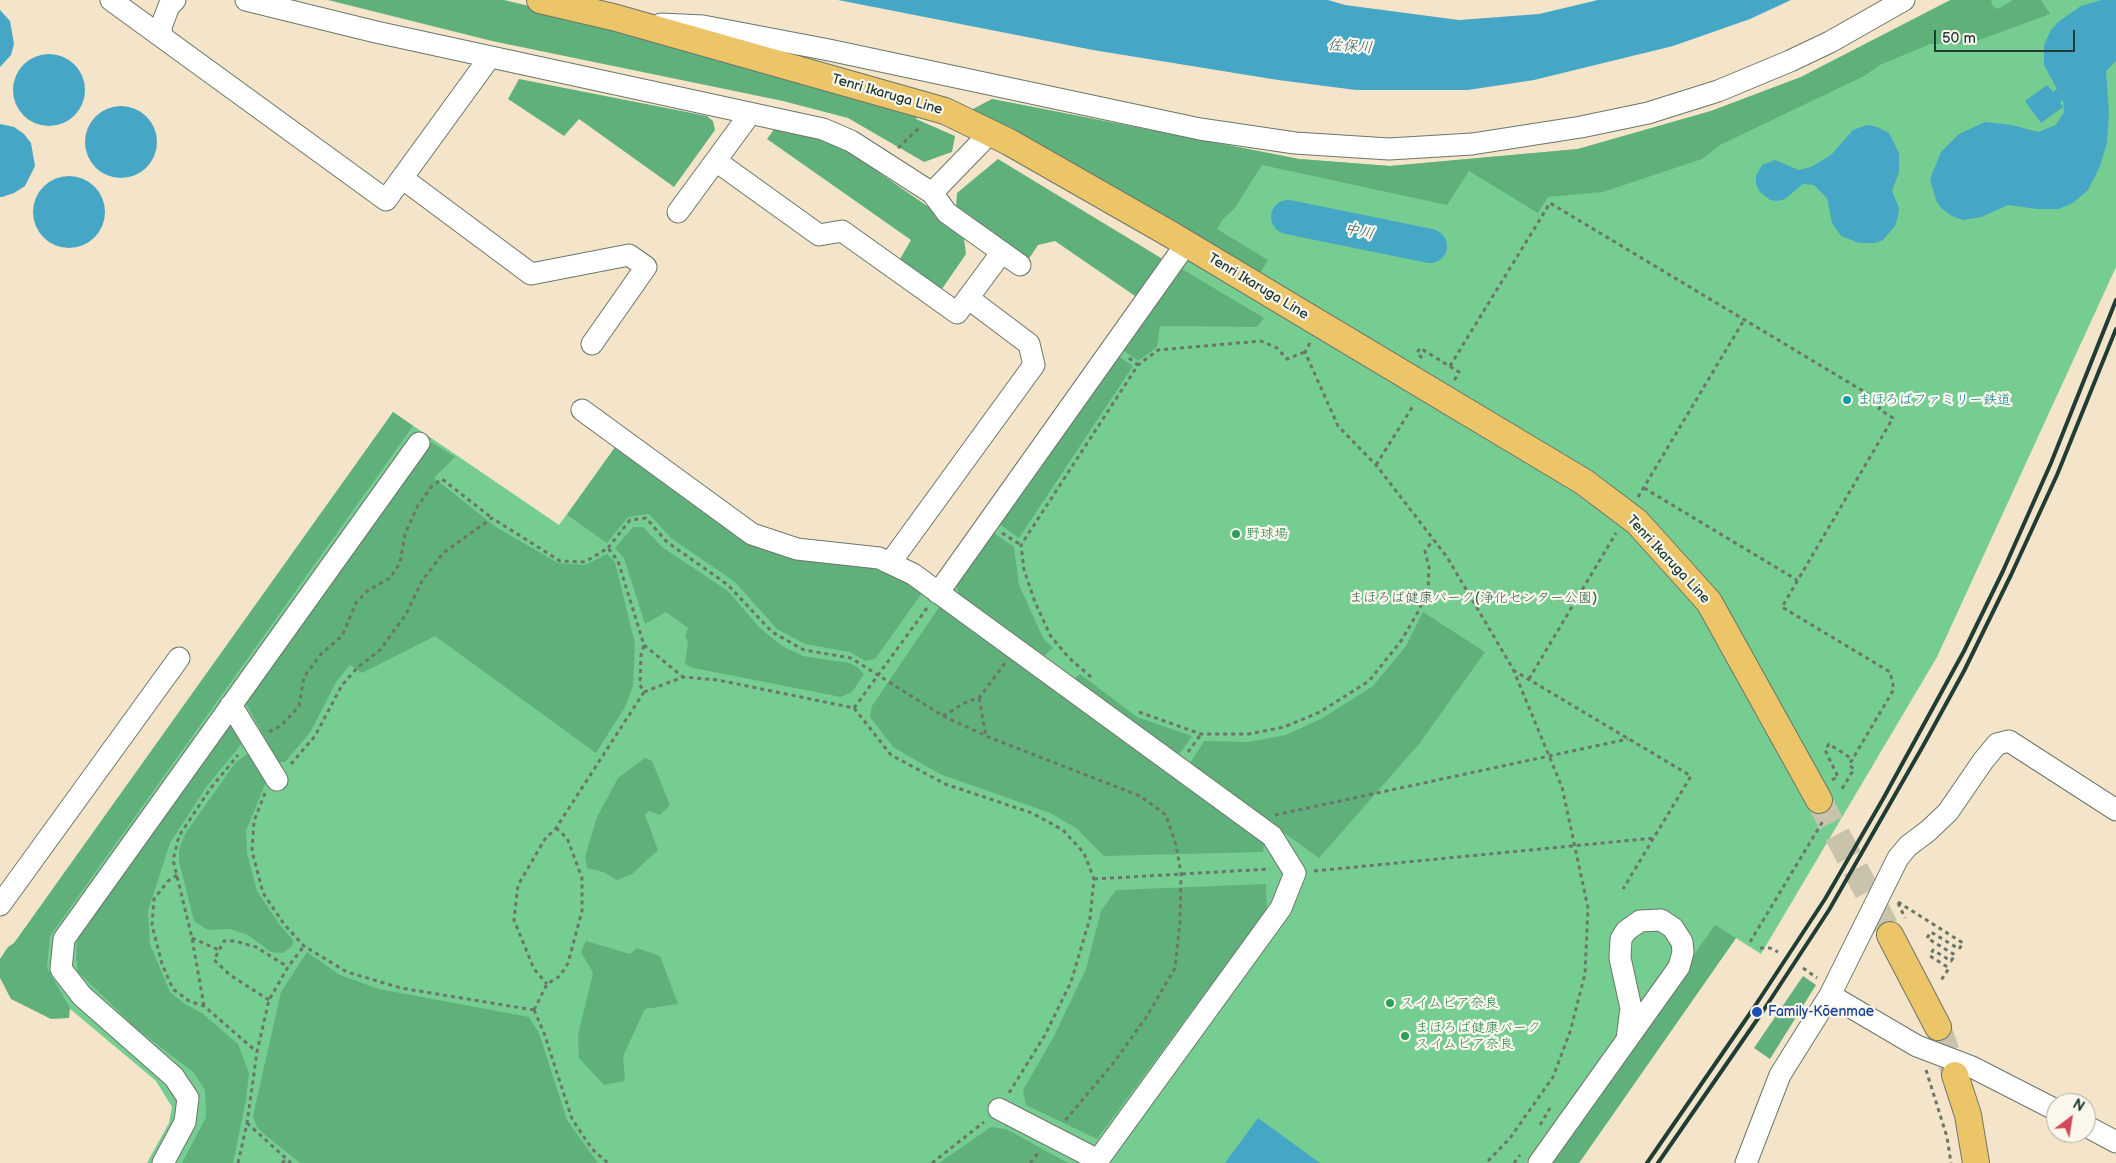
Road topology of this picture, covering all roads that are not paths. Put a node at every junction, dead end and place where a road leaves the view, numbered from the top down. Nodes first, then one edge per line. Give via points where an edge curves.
1 (111, 0) edge
2 (174, 0) edge
3 (246, 0) edge
4 (540, 0) edge
5 (1904, 0) edge
6 (633, 23) junction
7 (162, 37) junction
8 (490, 57) junction
9 (750, 114) junction
10 (990, 133) junction
11 (716, 161) junction
12 (402, 178) junction
13 (932, 193) junction
14 (678, 212) dead end
15 (1186, 244) junction
16 (1002, 252) junction
17 (1020, 265) dead end
18 (968, 298) junction
19 (592, 344) dead end
20 (582, 410) dead end
21 (419, 443) dead end
22 (890, 563) junction
23 (938, 592) junction
24 (179, 658) dead end
25 (231, 705) junction
26 (277, 780) road end
27 (1828, 798) tunnel mouth
28 (2116, 810) edge
29 (0, 905) edge
30 (1890, 935) tunnel mouth
31 (1830, 995) junction
32 (1938, 1027) tunnel mouth
33 (1627, 1039) junction
34 (1955, 1076) tunnel mouth
35 (2046, 1105) edge
36 (999, 1109) road end
37 (2096, 1131) edge
38 (2116, 1142) edge
39 (1097, 1162) edge
40 (163, 1163) edge
41 (1539, 1163) edge
42 (1746, 1163) edge
43 (1976, 1163) edge

1 - 7 street
2 - 7 street via 161,27
3 - 8 street
4 - 6 main road, Tenri Ikaruga Line
5 - 6 street via 1790,61 1648,113 1581,128 1472,144 1389,149 1295,144 1200,129 704,26
6 - 10 main road, Tenri Ikaruga Line via 945,111
7 - 12 street via 386,200
8 - 9 street
8 - 12 street
9 - 11 street
9 - 13 street via 822,129 851,141
10 - 13 street
10 - 15 main road, Tenri Ikaruga Line
11 - 14 street
11 - 18 street via 819,236 842,231 957,313
12 - 19 street via 531,274 629,255 646,267
13 - 16 street via 947,213
15 - 23 street
15 - 27 main road, Tenri Ikaruga Line via 1570,474 1636,522 1709,602
16 - 17 street
16 - 18 street
18 - 22 street via 1029,344 1034,365
20 - 22 street via 752,534 797,549 879,558
21 - 25 street
22 - 23 street
23 - 39 street via 1272,836 1295,873 1281,908
24 - 29 street
25 - 26 street
25 - 40 street via 64,939 61,968 82,996 174,1078 188,1098 185,1122
28 - 31 street via 2009,741 1997,744 1948,812 1898,858
30 - 32 main road
31 - 35 street via 1917,1046 1972,1067
31 - 42 street via 1780,1075
33 - 33 street via 1682,962 1678,934 1661,920 1640,921 1621,939 1620,958 1631,1008
33 - 41 street
34 - 43 main road via 1968,1116
36 - 39 street
37 - 38 street

